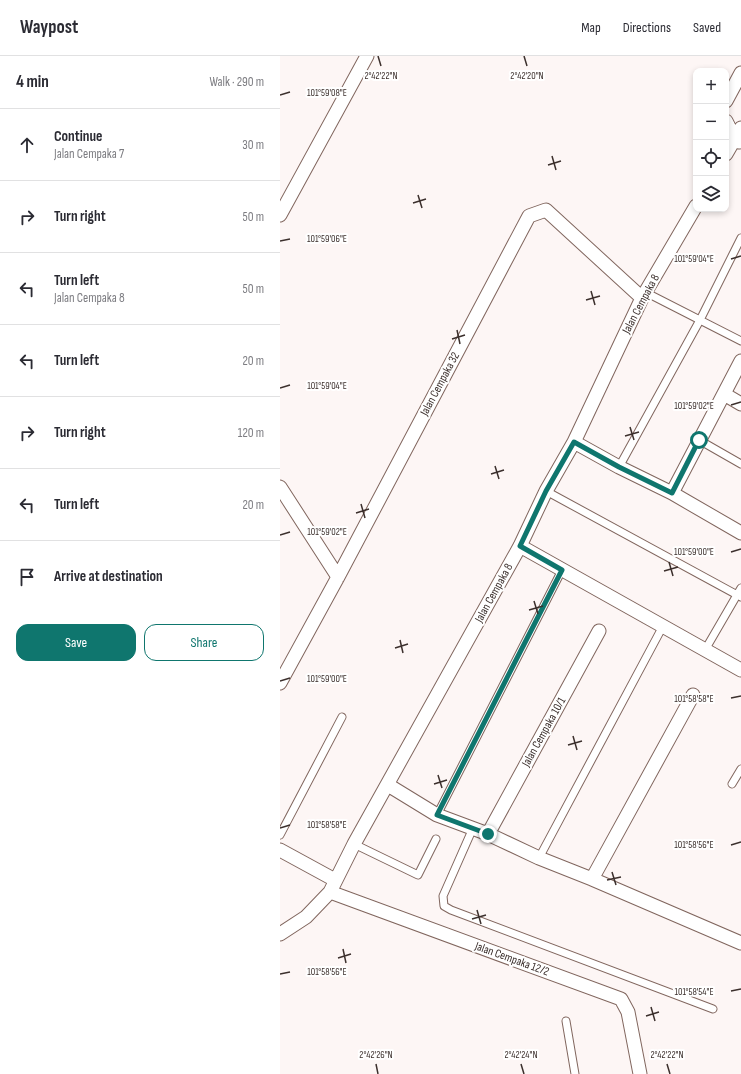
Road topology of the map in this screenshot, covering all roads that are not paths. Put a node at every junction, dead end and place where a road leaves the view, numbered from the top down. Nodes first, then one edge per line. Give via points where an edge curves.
1 (367, 56) edge
2 (741, 73) edge
3 (729, 96) edge
4 (729, 125) edge
5 (739, 137) edge
6 (729, 150) edge
7 (693, 211) edge
8 (280, 215) edge
9 (741, 238) edge
10 (644, 295) junction
11 (700, 320) junction
12 (741, 341) edge
13 (741, 361) edge
14 (724, 394) junction
15 (741, 404) edge
16 (699, 440) junction
17 (574, 442) junction
18 (741, 464) edge
19 (619, 467) junction
20 (280, 487) edge
21 (546, 491) junction
22 (672, 493) junction
23 (741, 533) edge
24 (520, 546) junction
25 (562, 570) junction
26 (338, 577) junction
27 (741, 588) edge
28 (739, 596) edge
29 (663, 626) junction
30 (599, 630) dead end
31 (705, 650) junction
32 (741, 670) edge
33 (280, 683) edge
34 (693, 695) dead end
35 (342, 717) dead end
36 (741, 769) edge
37 (732, 784) dead end
38 (388, 785) junction
39 (437, 815) junction
40 (473, 828) junction
41 (488, 834) junction
42 (280, 835) edge
43 (436, 839) dead end
44 (354, 844) junction
45 (280, 850) edge
46 (539, 858) junction
47 (592, 879) junction
48 (333, 886) junction
49 (280, 934) edge
50 (741, 943) edge
51 (712, 1009) dead end
52 (566, 1021) dead end
53 (575, 1074) edge
54 (640, 1074) edge

1 - 8 street
2 - 3 street
4 - 5 street
5 - 6 street
7 - 10 street, Jalan Cempaka 8
9 - 11 lane
10 - 11 lane
10 - 17 street, Jalan Cempaka 8
10 - 26 street, Jalan Cempaka 32 via 546,210 529,216
11 - 12 lane
11 - 19 lane
13 - 14 street
14 - 15 street
14 - 16 street
16 - 18 lane
16 - 22 street
17 - 19 street
17 - 21 street, Jalan Cempaka 8
19 - 22 street
20 - 26 street
21 - 24 street, Jalan Cempaka 8
21 - 28 lane
22 - 23 street
24 - 25 street
24 - 38 street, Jalan Cempaka 8
25 - 29 street
25 - 39 lane
26 - 33 street, Jalan Cempaka 32
27 - 28 lane
28 - 31 lane
29 - 31 street
29 - 46 lane
30 - 41 street, Jalan Cempaka 10/1
31 - 32 street
34 - 47 street
35 - 42 lane
36 - 37 lane
38 - 39 street
38 - 44 street, Jalan Cempaka 8
39 - 40 street
40 - 41 street
40 - 51 lane via 443,896 444,906
41 - 46 street
43 - 44 lane via 418,875
44 - 48 street, Jalan Cempaka 8
45 - 48 street, Jalan Cempaka 12/2
46 - 47 street
47 - 50 street
48 - 49 street, Jalan Cempaka 8 via 306,917
48 - 54 street, Jalan Cempaka 12/2 via 621,999 628,1012
52 - 53 lane

